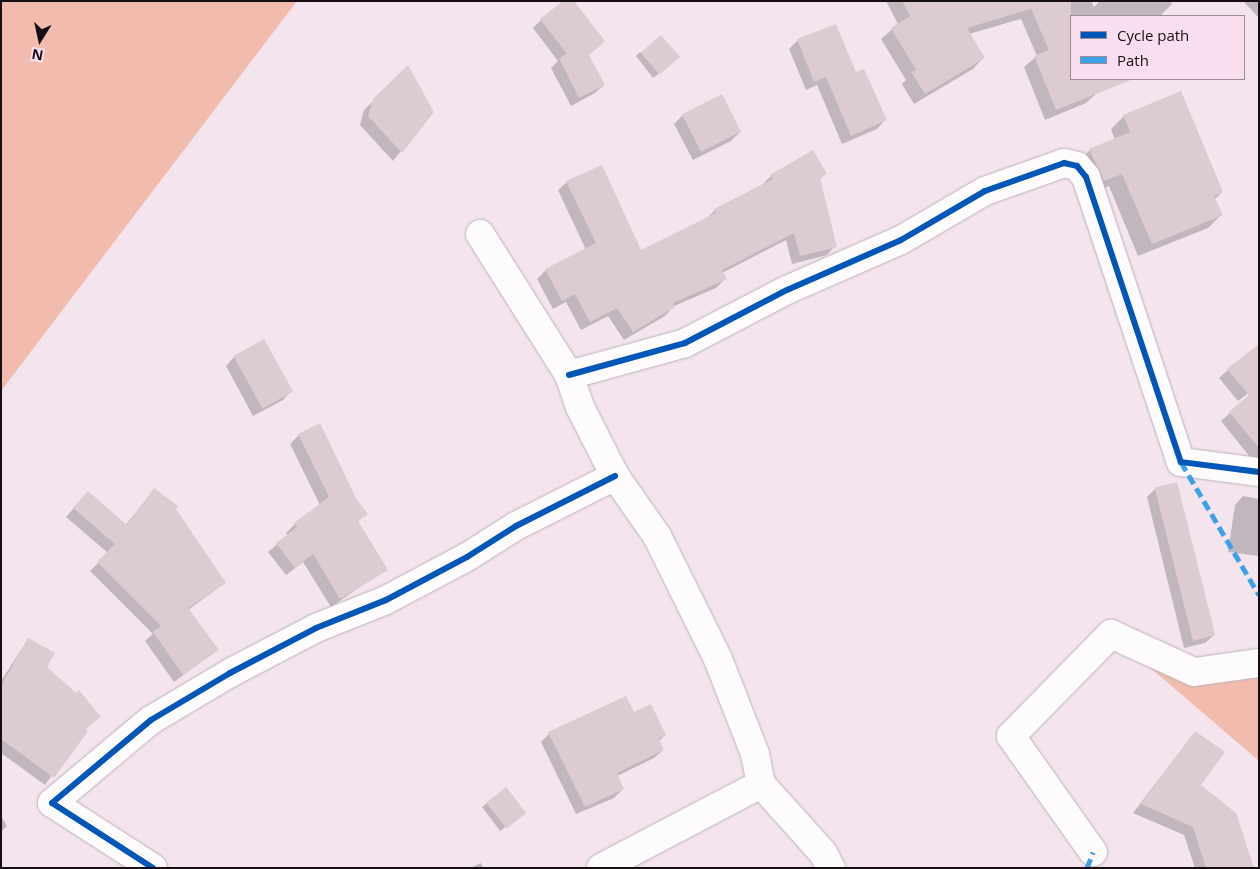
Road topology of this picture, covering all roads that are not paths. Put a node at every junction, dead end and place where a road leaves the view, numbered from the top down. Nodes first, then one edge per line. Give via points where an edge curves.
1 (480, 234) dead end
2 (569, 375) junction
3 (1259, 472) edge
4 (615, 476) junction
5 (1259, 663) edge
6 (761, 784) junction
7 (1092, 852) dead end
8 (154, 868) edge
9 (601, 868) edge
10 (831, 868) edge

1 - 2 street
2 - 3 street via 685,343 787,290 901,240 985,192 1064,163 1077,166 1086,177 1181,462
2 - 4 street via 580,407
4 - 6 street via 657,536 718,659 755,754
4 - 8 street via 516,526 468,557 386,600 316,628 222,678 151,720 52,803
5 - 7 street via 1194,672 1112,634 1011,736
6 - 9 street
6 - 10 street via 823,853

